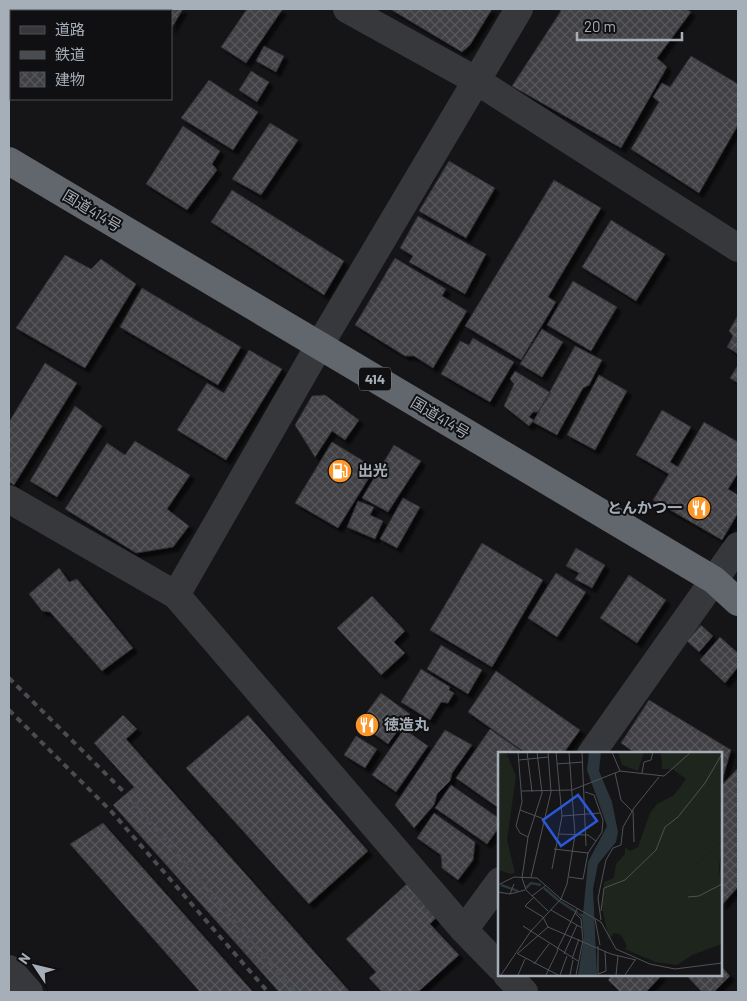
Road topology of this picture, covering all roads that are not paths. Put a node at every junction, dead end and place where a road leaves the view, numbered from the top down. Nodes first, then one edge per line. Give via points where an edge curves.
1 (347, 9) edge
2 (519, 9) edge
3 (477, 81) junction
4 (9, 161) edge
5 (738, 248) edge
6 (319, 346) junction
7 (9, 499) edge
8 (738, 546) edge
9 (714, 580) junction
10 (176, 595) junction
11 (738, 602) edge
12 (591, 752) edge
13 (498, 884) edge
14 (464, 930) junction
15 (498, 965) edge
16 (9, 969) edge
17 (508, 976) edge
18 (29, 992) edge
19 (524, 992) edge

1 - 3 street
2 - 3 street
3 - 5 street
3 - 6 street
4 - 6 highway, 国道414号 / 414
6 - 9 highway, 国道414号 / 414
6 - 10 street
7 - 10 street
8 - 9 street
9 - 11 highway, 国道414号 / 414
9 - 12 street
10 - 14 street
13 - 14 street
14 - 15 street
16 - 18 street
17 - 19 street

